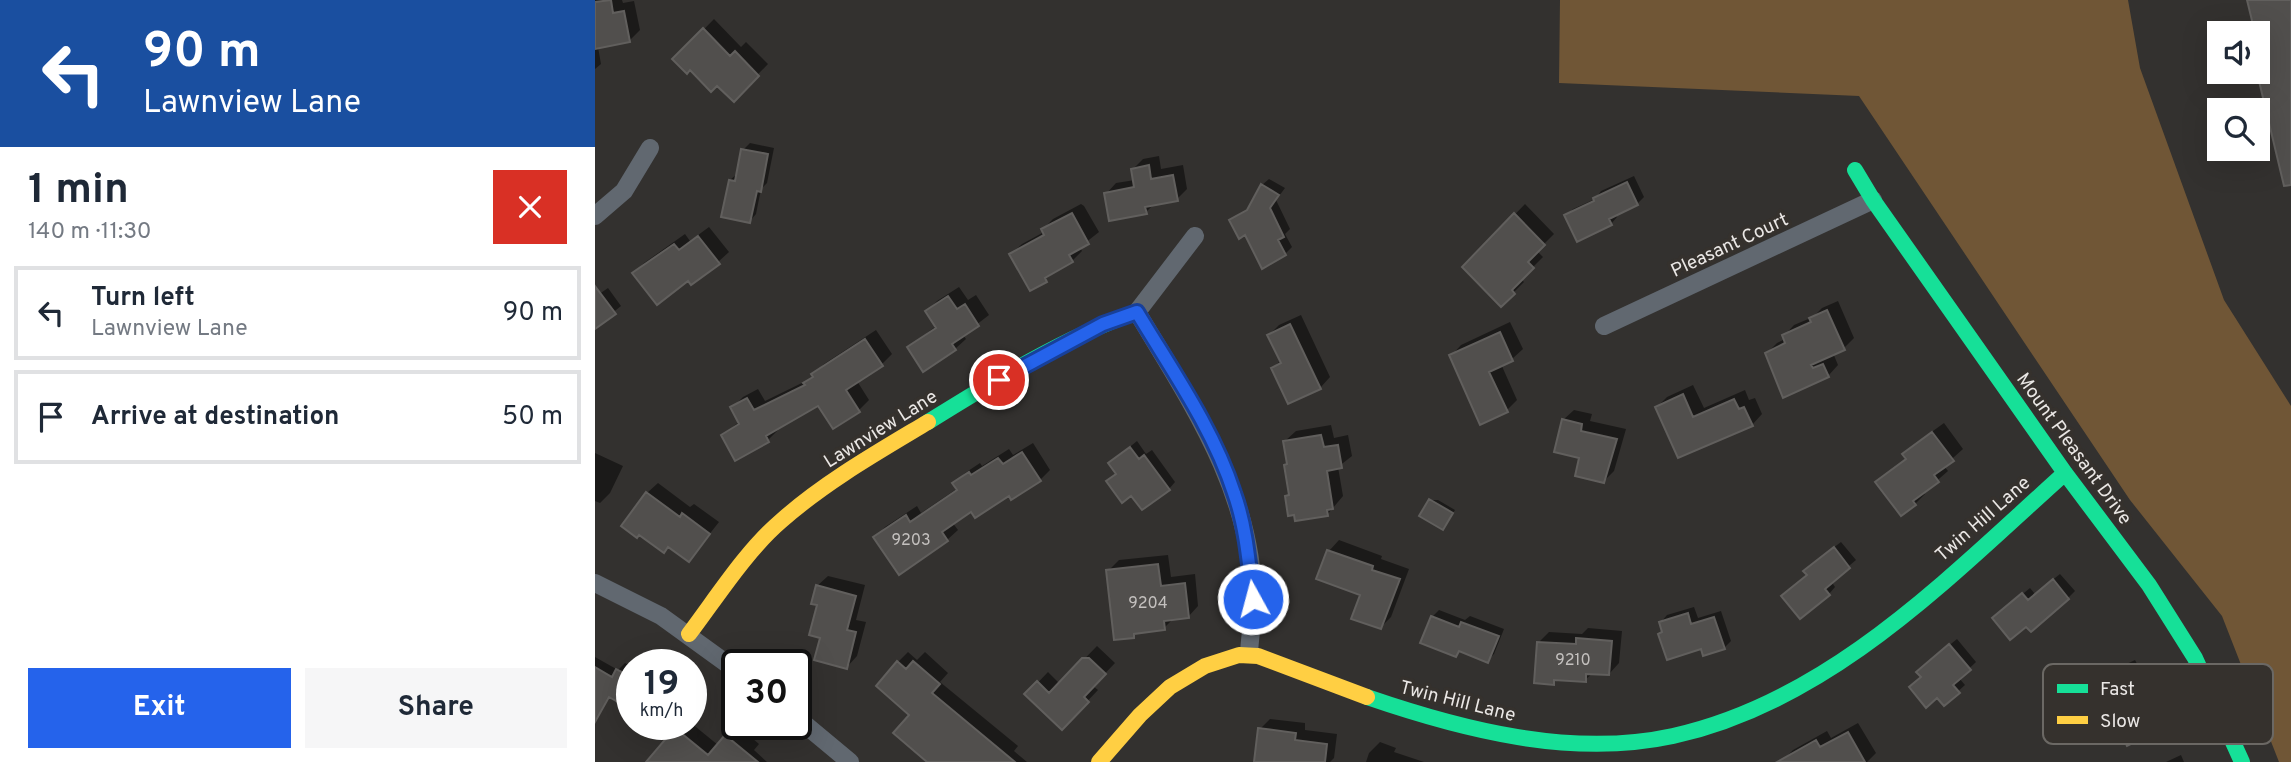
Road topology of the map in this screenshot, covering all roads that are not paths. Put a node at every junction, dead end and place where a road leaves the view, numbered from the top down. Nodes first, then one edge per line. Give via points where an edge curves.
1 (650, 148) dead end
2 (1854, 170) dead end
3 (1873, 200) junction
4 (595, 216) edge
5 (1195, 236) dead end
6 (1137, 312) junction
7 (1604, 326) dead end
8 (2065, 474) junction
9 (595, 583) edge
10 (689, 634) junction
11 (1249, 653) junction
12 (721, 659) edge
13 (2197, 664) edge
14 (812, 730) edge
15 (2234, 744) edge
16 (850, 762) edge
17 (1099, 762) edge
18 (2242, 762) edge

1 - 4 street via 624,191
2 - 3 street, Mount Pleasant Drive
3 - 7 street, Pleasant Court
3 - 8 street, Mount Pleasant Drive
5 - 6 street
6 - 10 street, Lawnview Lane via 1103,324 977,392 807,500 758,544
6 - 11 street via 1195,410 1235,493 1253,599
8 - 11 street, Twin Hill Lane via 1913,607 1850,655 1743,715 1672,736 1591,743 1504,735 1381,702
8 - 13 street, Mount Pleasant Drive via 2150,585
9 - 10 street
10 - 12 street
11 - 17 street via 1207,663 1183,676 1155,698
14 - 16 street
15 - 18 street, Mount Pleasant Drive

